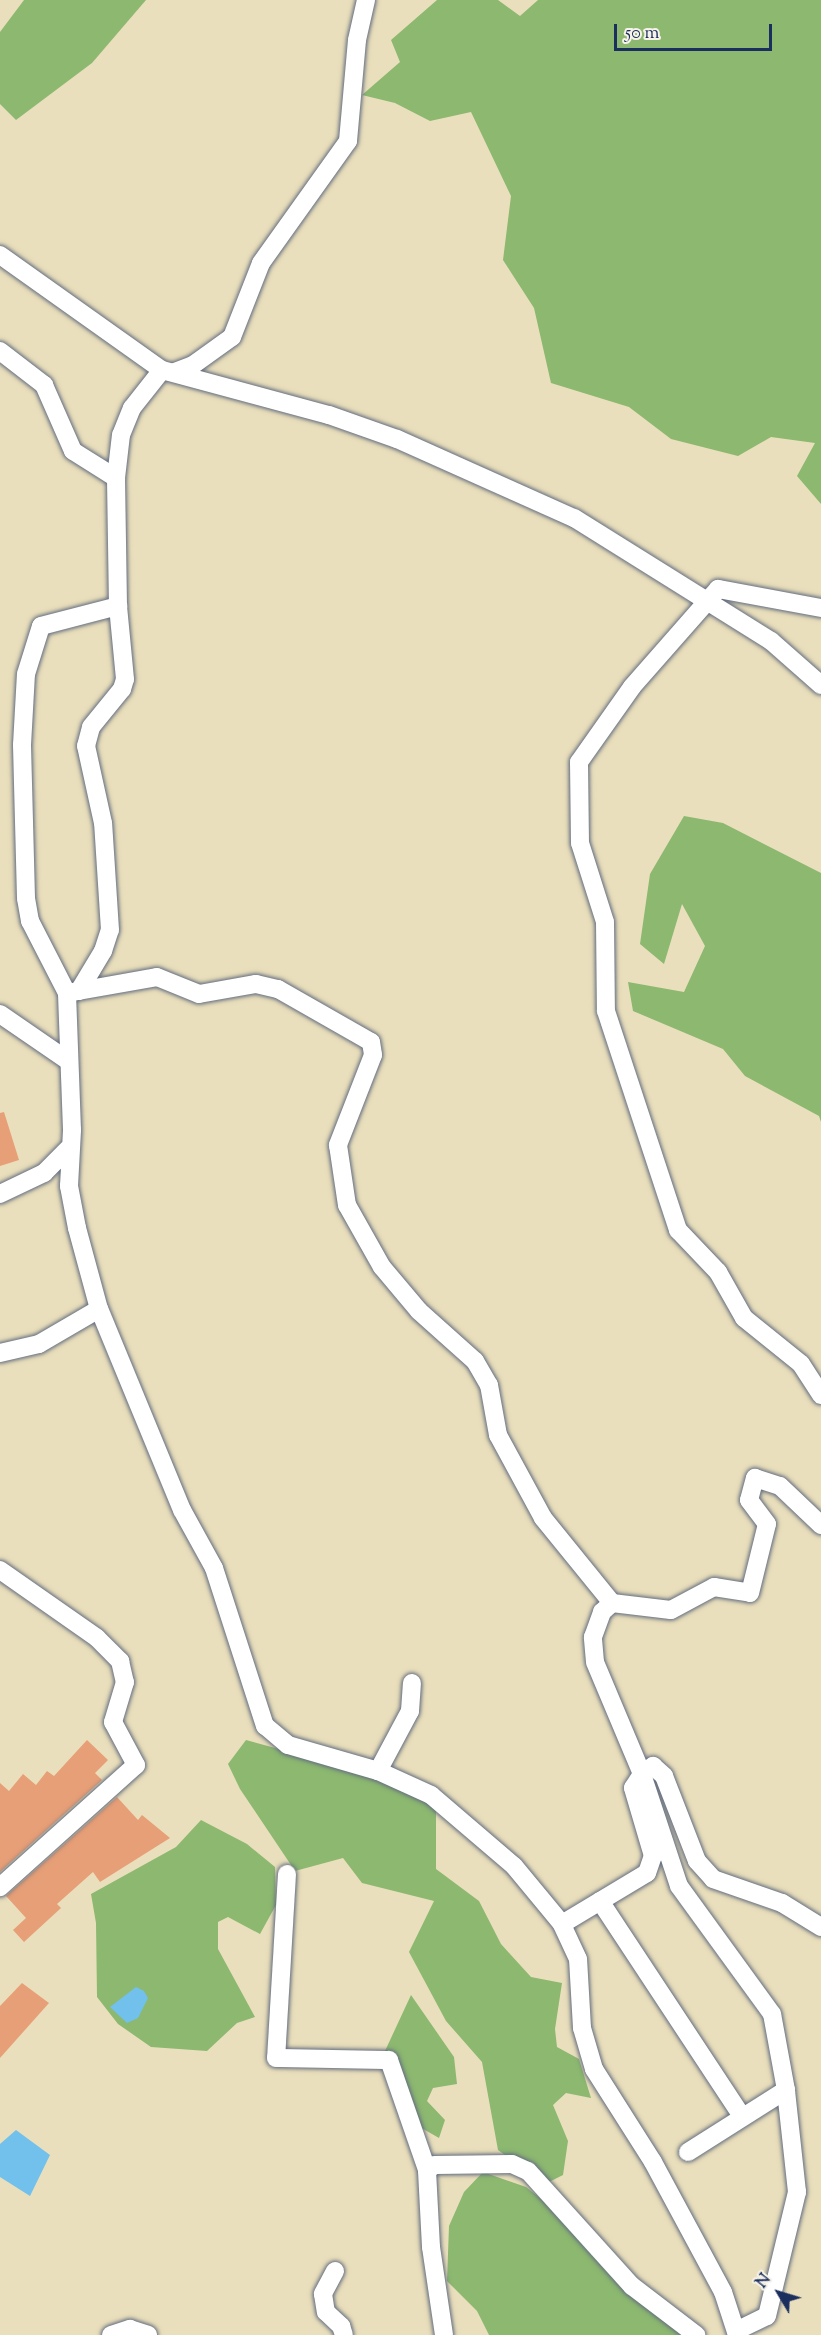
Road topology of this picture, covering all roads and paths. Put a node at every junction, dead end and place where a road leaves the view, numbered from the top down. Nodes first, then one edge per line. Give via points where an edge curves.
1 (366, 0) edge
2 (0, 255) edge
3 (0, 351) edge
4 (169, 371) junction
5 (116, 478) junction
6 (705, 599) junction
7 (118, 606) junction
8 (821, 608) edge
9 (821, 685) edge
10 (73, 992) junction
11 (0, 1014) edge
12 (67, 1060) junction
13 (68, 1149) junction
14 (0, 1194) edge
15 (99, 1309) junction
16 (0, 1353) edge
17 (821, 1395) edge
18 (821, 1525) edge
19 (0, 1570) edge
20 (612, 1603) junction
21 (412, 1683) dead end
22 (378, 1771) junction
23 (642, 1773) junction
24 (287, 1874) dead end
25 (0, 1887) edge
26 (600, 1901) junction
27 (562, 1924) junction
28 (821, 1927) edge
29 (786, 2090) junction
30 (742, 2116) junction
31 (688, 2152) dead end
32 (427, 2170) junction
33 (334, 2271) dead end
34 (736, 2333) edge
35 (111, 2335) edge
36 (148, 2335) edge
37 (344, 2335) edge
38 (444, 2335) edge
39 (696, 2335) edge

1 - 4 street via 357,40 348,141 261,263 232,337 193,365
2 - 4 street
3 - 5 street via 44,385 73,451
4 - 5 street via 127,415
4 - 6 street via 329,415 397,439 574,518
5 - 7 street
6 - 8 street via 718,589
6 - 9 street via 771,641
6 - 17 street via 632,687 579,762 580,843 605,922 606,1011 678,1230 718,1272 744,1318 801,1364
7 - 10 street via 125,679 122,689 91,727 86,746 103,823 110,930 103,951
7 - 10 street via 41,626 26,674 22,745 26,898 30,921
10 - 12 street
10 - 20 street via 157,977 199,994 256,984 278,989 371,1042 373,1055 338,1145 347,1205 382,1267 419,1311 475,1361 489,1385 498,1435 543,1518
11 - 12 street
12 - 13 street via 71,1103
13 - 14 street via 44,1173
13 - 15 street via 71,1196
15 - 16 street via 39,1344
15 - 22 street via 182,1510 214,1568 265,1726 288,1744
18 - 20 street via 780,1486 755,1478 749,1500 767,1524 750,1593 714,1587 671,1610
19 - 25 street via 97,1638 120,1661 125,1682 113,1722 136,1765
20 - 23 street via 602,1612 593,1637 595,1662
21 - 22 street via 410,1711
22 - 27 street via 431,1795 491,1844
23 - 26 street via 633,1788 653,1856 647,1873
23 - 28 street via 653,1766 664,1776 697,1861 713,1879 782,1903
23 - 29 street via 679,1886 772,2014
24 - 32 street via 276,2058 389,2060
26 - 27 street
26 - 30 street
27 - 34 street via 578,1959 582,2028 594,2069 653,2162 723,2292
29 - 30 street
29 - 34 street via 797,2192 767,2316
30 - 31 street
32 - 38 street via 431,2247
32 - 39 street via 435,2165 520,2166 632,2286
33 - 37 street via 322,2294 326,2312 341,2326
35 - 36 street via 130,2329

